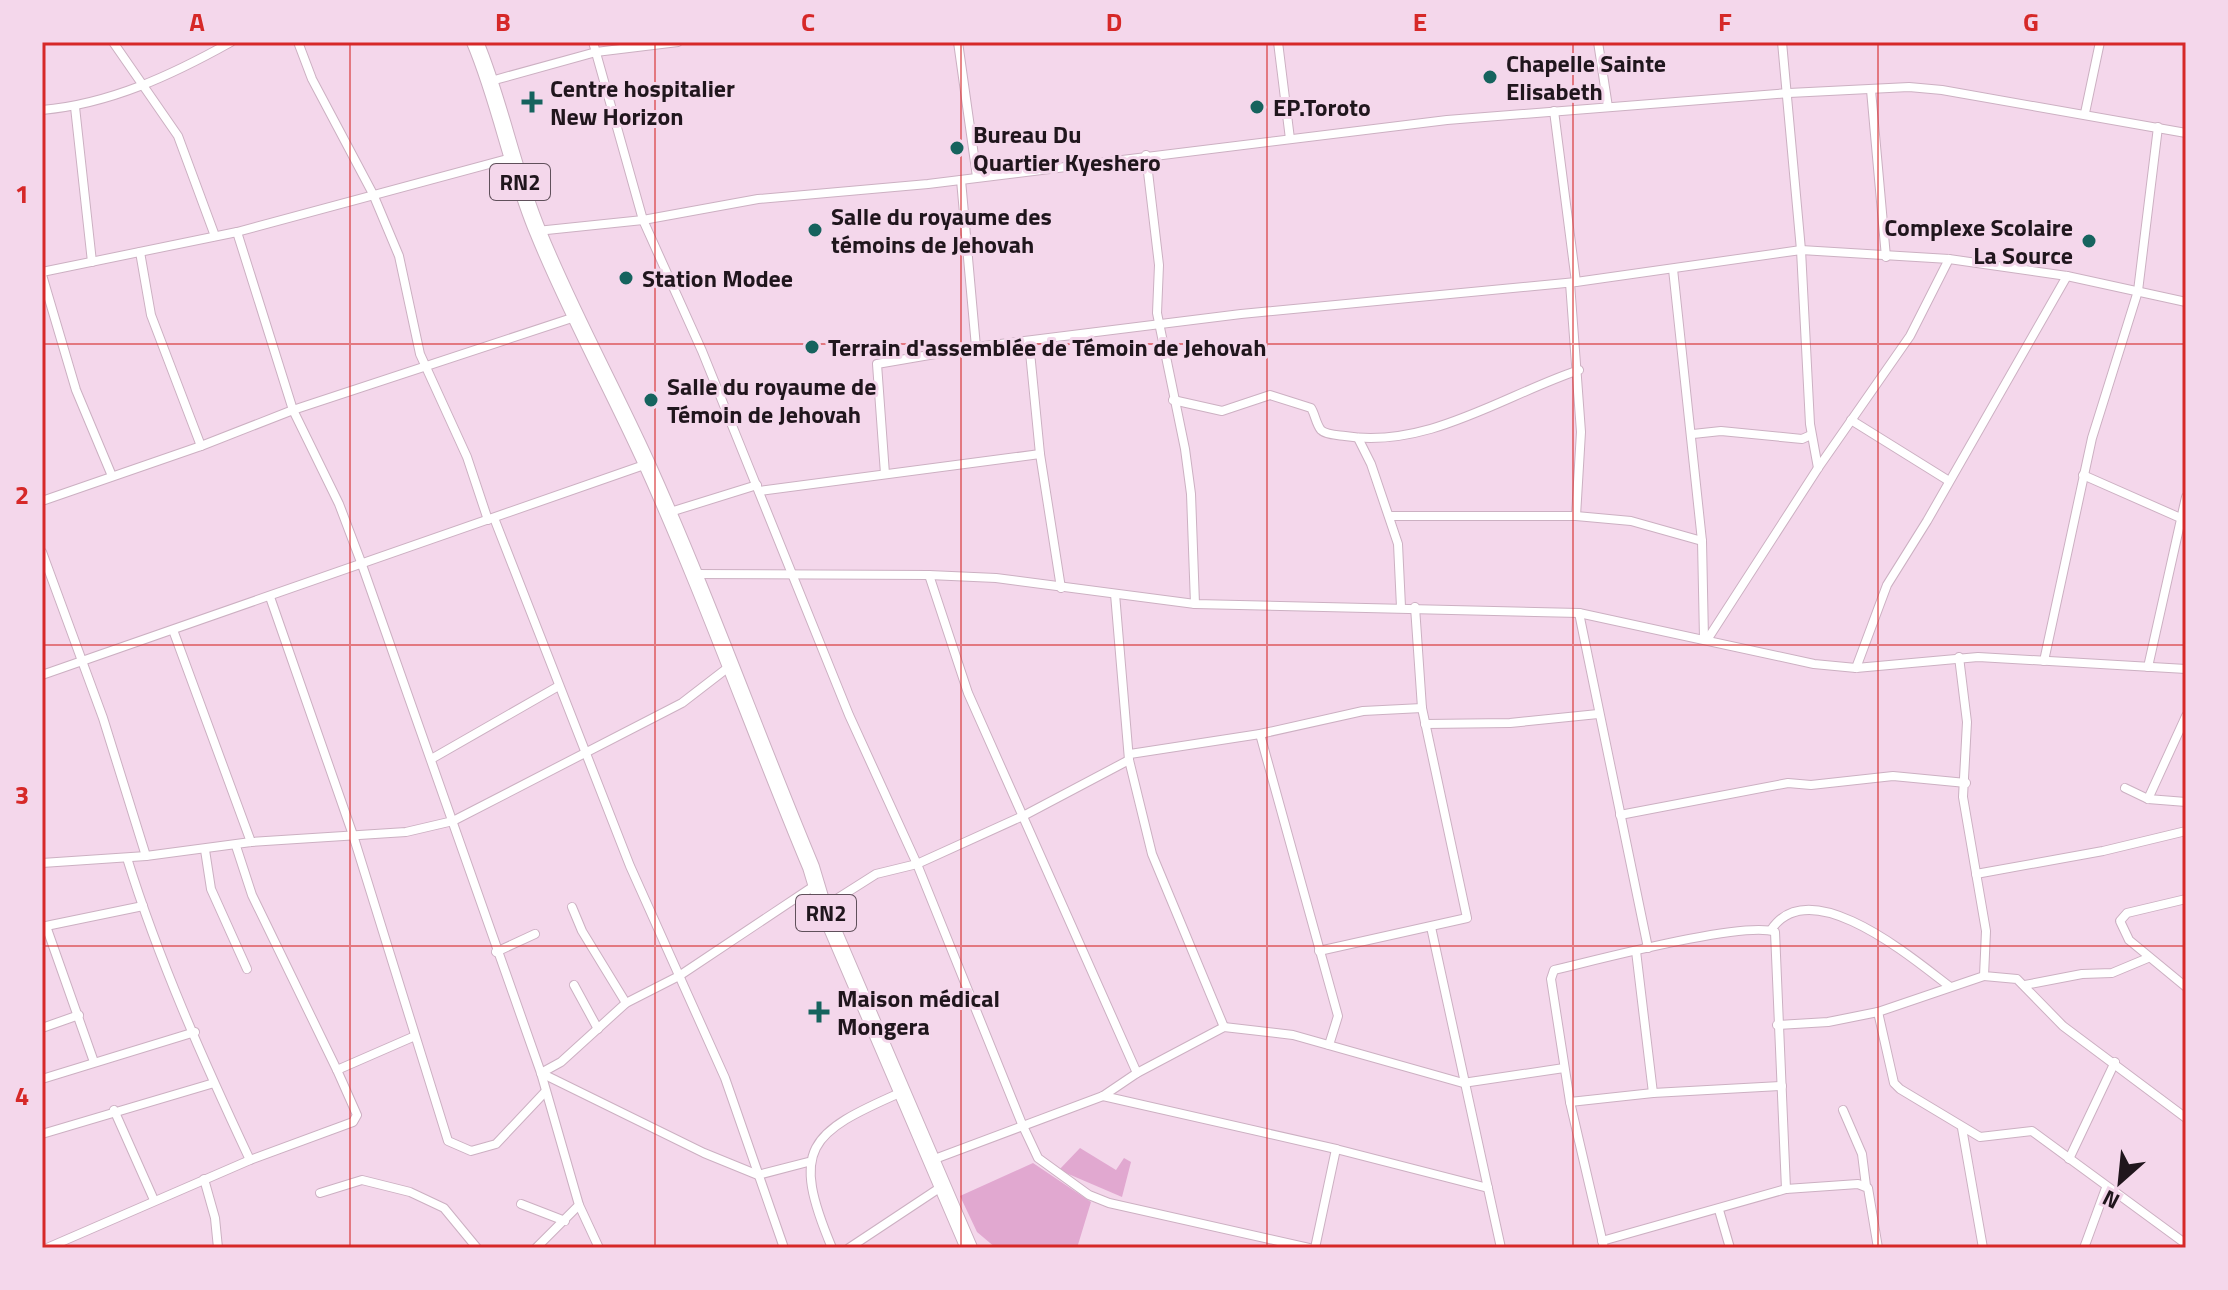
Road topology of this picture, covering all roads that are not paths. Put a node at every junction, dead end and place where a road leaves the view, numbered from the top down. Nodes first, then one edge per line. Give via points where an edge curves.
1 (113, 42) edge
2 (231, 42) edge
3 (298, 42) edge
4 (475, 42) edge
5 (593, 42) edge
6 (678, 42) edge
7 (958, 42) edge
8 (1278, 42) edge
9 (1598, 42) edge
10 (1782, 42) edge
11 (2100, 42) edge
12 (596, 52) junction
13 (491, 81) junction
14 (140, 85) junction
15 (1871, 90) junction
16 (1789, 93) junction
17 (75, 107) junction
18 (1608, 107) junction
19 (42, 110) edge
20 (1554, 111) junction
21 (2085, 113) junction
22 (2158, 127) junction
23 (2186, 133) edge
24 (1290, 139) junction
25 (1146, 155) junction
26 (511, 158) junction
27 (977, 177) junction
28 (961, 180) junction
29 (373, 194) junction
30 (643, 220) junction
31 (537, 231) junction
32 (237, 232) junction
33 (215, 236) junction
34 (1801, 250) junction
35 (140, 252) junction
36 (1886, 257) junction
37 (1949, 259) junction
38 (92, 262) junction
39 (1673, 269) junction
40 (42, 273) edge
41 (2067, 276) junction
42 (1573, 282) junction
43 (2138, 291) junction
44 (2186, 302) edge
45 (575, 317) junction
46 (1160, 324) junction
47 (1029, 342) junction
48 (976, 347) junction
49 (427, 368) junction
50 (1579, 370) junction
51 (1173, 400) junction
52 (293, 410) junction
53 (1851, 420) junction
54 (1693, 434) junction
55 (1811, 435) junction
56 (1358, 438) junction
57 (201, 446) junction
58 (1040, 454) junction
59 (647, 464) junction
60 (1818, 468) junction
61 (885, 474) junction
62 (2083, 475) junction
63 (112, 476) junction
64 (1949, 481) junction
65 (758, 488) junction
66 (2186, 497) edge
67 (42, 501) edge
68 (666, 513) junction
69 (1390, 516) junction
70 (1576, 516) junction
71 (491, 519) junction
72 (2184, 520) edge
73 (1702, 541) junction
74 (42, 552) edge
75 (361, 562) junction
76 (693, 574) junction
77 (793, 574) junction
78 (929, 575) junction
79 (1061, 588) junction
80 (1115, 594) junction
81 (270, 597) junction
82 (1195, 604) junction
83 (1401, 607) junction
84 (1415, 607) junction
85 (1579, 613) junction
86 (173, 630) junction
87 (1706, 640) junction
88 (1959, 657) junction
89 (2044, 661) junction
90 (80, 662) junction
91 (730, 666) junction
92 (2148, 667) junction
93 (1856, 668) junction
94 (2186, 669) edge
95 (42, 675) edge
96 (557, 687) junction
97 (1422, 708) junction
98 (1598, 714) junction
99 (2186, 716) edge
100 (1425, 724) junction
101 (1260, 734) junction
102 (586, 755) junction
103 (1130, 757) junction
104 (433, 758) junction
105 (1966, 783) junction
106 (2125, 788) dead end
107 (2148, 799) junction
108 (2186, 802) edge
109 (1025, 815) junction
110 (1620, 815) junction
111 (453, 821) junction
112 (2186, 831) edge
113 (353, 835) junction
114 (251, 842) junction
115 (236, 846) junction
116 (205, 850) junction
117 (146, 856) junction
118 (127, 858) junction
119 (42, 863) edge
120 (917, 864) junction
121 (1976, 874) junction
122 (817, 884) junction
123 (2186, 899) edge
124 (143, 906) junction
125 (572, 907) dead end
126 (823, 907) junction
127 (44, 927) edge
128 (1431, 927) junction
129 (1771, 930) junction
130 (535, 934) dead end
131 (1648, 948) junction
132 (1319, 951) junction
133 (1636, 951) junction
134 (496, 952) junction
135 (2148, 958) junction
136 (247, 969) dead end
137 (679, 976) junction
138 (1984, 976) junction
139 (574, 985) dead end
140 (2025, 985) junction
141 (1949, 986) junction
142 (2186, 987) edge
143 (626, 1003) junction
144 (1878, 1012) junction
145 (79, 1015) junction
146 (1777, 1025) junction
147 (1224, 1027) junction
148 (42, 1028) edge
149 (598, 1029) junction
150 (195, 1032) junction
151 (415, 1036) junction
152 (1329, 1045) junction
153 (94, 1062) junction
154 (2115, 1062) junction
155 (1564, 1068) junction
156 (337, 1070) junction
157 (541, 1073) junction
158 (1137, 1073) junction
159 (42, 1079) edge
160 (214, 1083) junction
161 (1463, 1083) junction
162 (1782, 1086) junction
163 (904, 1091) junction
164 (545, 1092) junction
165 (1653, 1093) junction
166 (1103, 1096) junction
167 (1570, 1102) junction
168 (114, 1110) junction
169 (1843, 1110) dead end
170 (2186, 1118) edge
171 (1022, 1124) junction
172 (1962, 1128) junction
173 (42, 1134) edge
174 (1336, 1149) junction
175 (2069, 1159) junction
176 (250, 1160) junction
177 (932, 1160) junction
178 (808, 1162) junction
179 (758, 1175) junction
180 (204, 1179) junction
181 (1866, 1186) junction
182 (941, 1187) junction
183 (1488, 1188) junction
184 (2106, 1188) junction
185 (1786, 1189) junction
186 (320, 1193) dead end
187 (154, 1200) junction
188 (521, 1204) dead end
189 (579, 1205) junction
190 (1719, 1210) junction
191 (565, 1221) junction
192 (68, 1237) junction
193 (1603, 1244) edge
194 (2186, 1244) edge
195 (47, 1248) edge
196 (71, 1248) edge
197 (218, 1248) edge
198 (477, 1248) edge
199 (536, 1248) edge
200 (599, 1248) edge
201 (784, 1248) edge
202 (832, 1248) edge
203 (849, 1248) edge
204 (969, 1248) edge
205 (1312, 1248) edge
206 (1501, 1248) edge
207 (1730, 1248) edge
208 (1878, 1248) edge
209 (1983, 1248) edge
210 (2084, 1248) edge

1 - 14 street
2 - 14 street
3 - 29 street
4 - 13 highway, RN2
5 - 12 street
6 - 12 street
7 - 27 street
8 - 24 street
9 - 18 street
10 - 16 street
11 - 21 street
12 - 13 street
12 - 30 street
13 - 26 highway, RN2
14 - 17 street via 129,93
14 - 33 street via 178,136
15 - 16 street
15 - 21 street via 1942,90
15 - 36 street
16 - 18 street
16 - 34 street
17 - 19 street
17 - 38 street
18 - 20 street
20 - 24 street
20 - 42 street
21 - 22 street
22 - 23 street
22 - 43 street
24 - 25 street
25 - 27 street
25 - 46 street
26 - 29 street
26 - 31 highway, RN2
27 - 28 street
28 - 30 street via 758,199
28 - 48 street
29 - 32 street
29 - 49 street via 399,256
30 - 31 street
30 - 65 street
31 - 45 highway, RN2
32 - 33 street
32 - 52 street
33 - 35 street
34 - 36 street
34 - 39 street
34 - 55 street
35 - 38 street
35 - 57 street via 151,315
36 - 37 street
37 - 41 street
37 - 53 street via 1910,336
38 - 40 street
39 - 42 street
39 - 54 street
40 - 63 street via 76,390
41 - 43 street
41 - 64 street
42 - 46 street
42 - 50 street
43 - 44 street
43 - 62 street
45 - 49 street
45 - 59 highway, RN2
46 - 47 street
46 - 51 street
47 - 48 street
47 - 58 street
48 - 61 street via 877,364
49 - 52 street
49 - 71 street
50 - 56 street via 1465,417 1404,435
50 - 70 street
51 - 56 street via 1222,411 1270,395 1311,408 1324,432
51 - 82 street via 1191,494
52 - 57 street
52 - 75 street
53 - 60 street
53 - 64 street
54 - 55 street via 1721,431 1802,439
54 - 73 street
55 - 60 street
56 - 69 street
57 - 63 street
58 - 61 street
58 - 79 street
59 - 68 highway, RN2
59 - 71 street
60 - 87 street
61 - 65 street
62 - 72 street
62 - 89 street
63 - 67 street
64 - 93 street via 1887,585
65 - 68 street
65 - 77 street
66 - 72 street
68 - 76 highway, RN2
69 - 70 street
69 - 83 street via 1399,552
70 - 73 street via 1631,521
71 - 75 street
71 - 96 street
72 - 92 street
73 - 87 street
74 - 90 street
75 - 81 street
75 - 104 street
76 - 77 street
76 - 91 highway, RN2
77 - 78 street
77 - 120 street
78 - 79 street
78 - 109 street via 968,693
79 - 80 street
80 - 82 street
80 - 103 street
81 - 86 street
81 - 113 street
82 - 83 street
83 - 84 street
84 - 85 street
84 - 97 street
85 - 87 street
85 - 98 street
86 - 90 street
86 - 114 street
87 - 93 street
88 - 89 street
88 - 93 street
88 - 105 street via 1967,722
89 - 92 street
90 - 95 street
90 - 117 street
91 - 102 street via 682,703
91 - 122 highway, RN2
92 - 94 street
96 - 102 street
96 - 104 street
97 - 100 street
97 - 101 street via 1363,711
98 - 100 street
98 - 110 street
99 - 107 street
100 - 128 street via 1467,918
101 - 103 street
101 - 132 street
102 - 111 street
102 - 137 street
103 - 109 street
103 - 147 street via 1160,876
104 - 111 street
105 - 110 street via 1893,776 1774,784
105 - 121 street via 1963,797
106 - 107 street
107 - 108 street
109 - 120 street
109 - 158 street
110 - 131 street
111 - 113 street via 406,832
111 - 134 street
112 - 121 street
113 - 114 street
113 - 151 street
114 - 115 street
115 - 116 street
115 - 156 street via 252,895
116 - 117 street
116 - 136 street via 211,889
117 - 118 street
118 - 119 street
118 - 124 street
120 - 126 street via 882,871
120 - 171 street
121 - 138 street via 1986,931
122 - 126 highway, RN2
122 - 137 street
123 - 135 street via 2121,918 2123,934
124 - 127 street
124 - 150 street
125 - 143 street
126 - 163 highway, RN2
127 - 145 street
128 - 132 street
128 - 161 street
129 - 131 street
129 - 141 street via 1793,912 1829,911 1889,942
129 - 146 street via 1777,935
130 - 134 street
131 - 133 street
132 - 152 street via 1338,1016
133 - 155 street via 1552,972
133 - 165 street
134 - 157 street
135 - 140 street via 2112,973
135 - 142 street
137 - 143 street
137 - 179 street via 725,1078
138 - 140 street via 2008,976
138 - 141 street
139 - 149 street
140 - 154 street via 2063,1026
141 - 144 street
143 - 149 street
144 - 146 street
144 - 172 street via 1894,1083
145 - 148 street
145 - 153 street
146 - 162 street
147 - 152 street
147 - 158 street
149 - 157 street
150 - 153 street
150 - 160 street
151 - 156 street
151 - 164 street via 448,1141 471,1151 496,1144
152 - 161 street
153 - 159 street
154 - 170 street
154 - 175 street
155 - 161 street
155 - 167 street
156 - 176 street via 356,1119
157 - 164 street
157 - 179 street
158 - 166 street
160 - 168 street
160 - 176 street
161 - 183 street
162 - 165 street
162 - 185 street
163 - 177 highway, RN2
163 - 178 street via 843,1119 817,1144
164 - 189 street
165 - 167 street
166 - 171 street
166 - 174 street
167 - 193 street
168 - 173 street
168 - 187 street
169 - 181 street via 1862,1154
171 - 177 street
171 - 205 street via 1038,1158 1089,1195
172 - 175 street via 1983,1138 2028,1130
172 - 209 street
174 - 183 street
174 - 205 street
175 - 184 street
176 - 180 street
177 - 182 highway, RN2
178 - 179 street
178 - 202 street via 816,1210
179 - 201 street
180 - 187 street
180 - 197 street
181 - 185 street
181 - 208 street
182 - 203 street
182 - 204 highway, RN2
183 - 206 street
184 - 194 street
184 - 210 street
185 - 190 street
186 - 198 street via 362,1180 410,1192 444,1208
187 - 192 street
188 - 191 street
189 - 191 street
189 - 200 street
190 - 193 street
190 - 207 street
191 - 199 street
192 - 195 street
192 - 196 street

